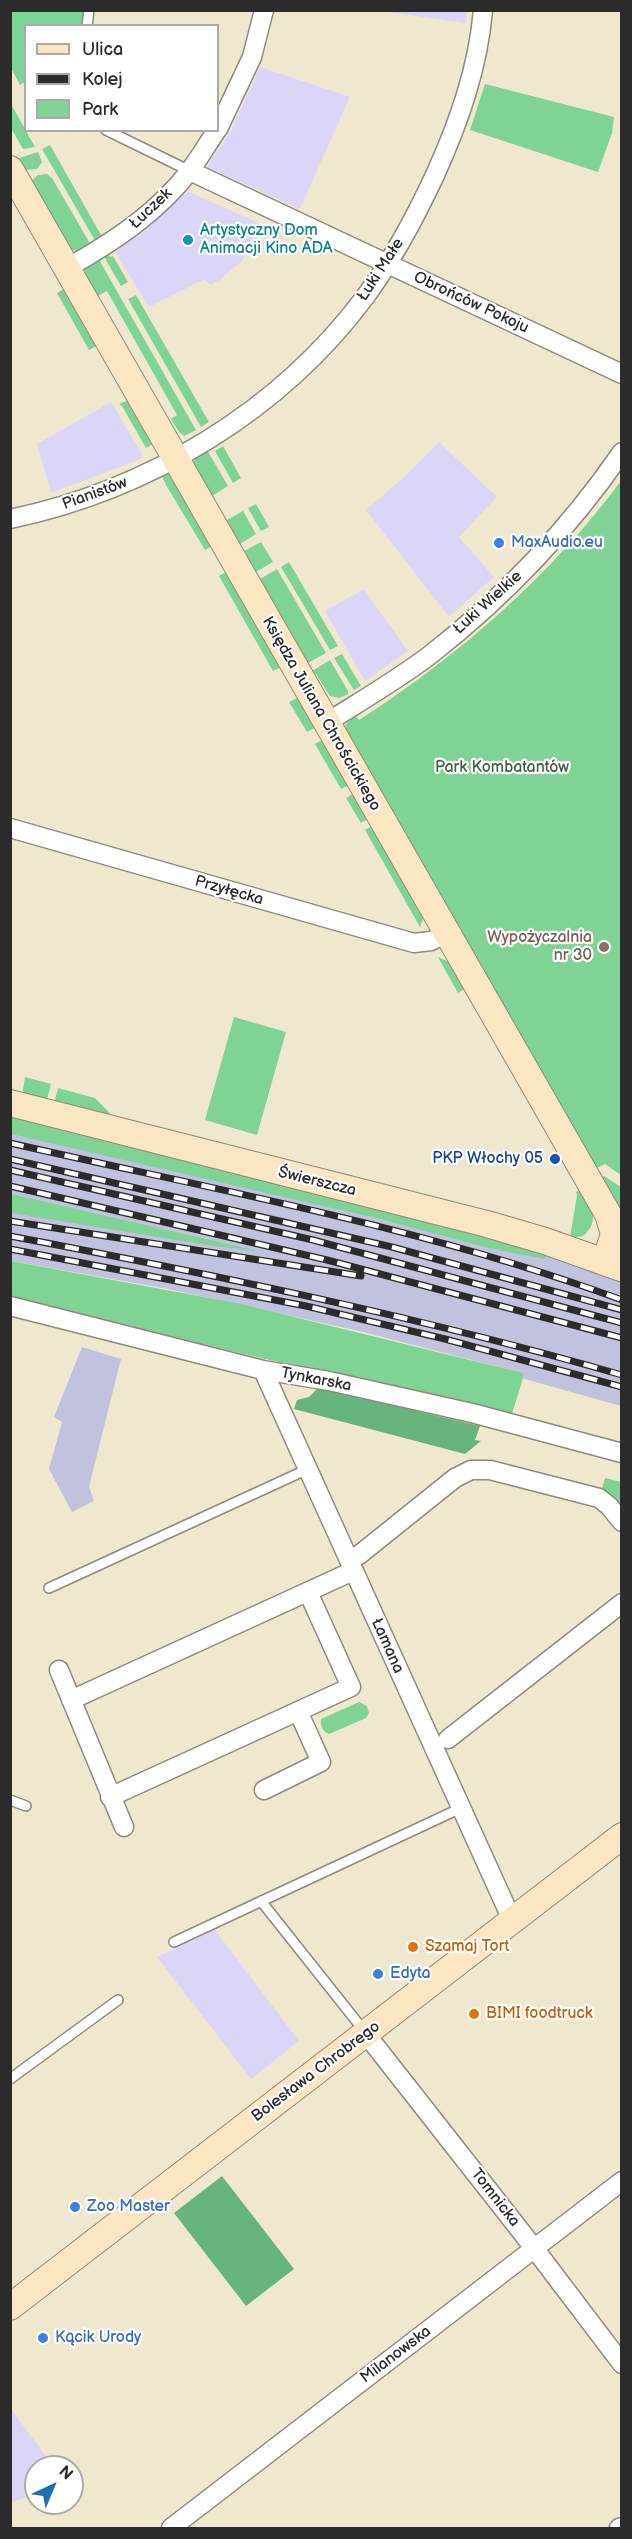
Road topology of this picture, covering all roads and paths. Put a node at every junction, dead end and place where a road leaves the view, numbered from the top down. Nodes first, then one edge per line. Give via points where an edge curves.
1 (264, 10) edge
2 (483, 10) edge
3 (219, 126) edge
4 (110, 132) edge
5 (216, 132) edge
6 (190, 171) junction
7 (11, 173) edge
8 (388, 264) junction
9 (67, 268) junction
10 (621, 374) edge
11 (621, 452) edge
12 (176, 458) junction
13 (10, 519) edge
14 (326, 723) junction
15 (10, 828) edge
16 (447, 933) junction
17 (10, 1103) edge
18 (613, 1265) edge
19 (10, 1306) edge
20 (263, 1370) junction
21 (621, 1453) edge
22 (308, 1469) junction
23 (621, 1522) edge
24 (354, 1562) junction
25 (49, 1588) dead end
26 (308, 1592) junction
27 (621, 1603) edge
28 (59, 1670) dead end
29 (71, 1700) junction
30 (298, 1711) junction
31 (441, 1744) junction
32 (264, 1790) dead end
33 (110, 1797) junction
34 (10, 1800) edge
35 (26, 1806) dead end
36 (461, 1808) junction
37 (124, 1827) dead end
38 (621, 1836) edge
39 (261, 1901) junction
40 (512, 1920) junction
41 (174, 1942) dead end
42 (118, 2000) dead end
43 (366, 2034) junction
44 (10, 2079) edge
45 (621, 2181) edge
46 (534, 2248) junction
47 (10, 2307) edge
48 (621, 2364) edge
49 (171, 2529) edge

1 - 3 street, Łuczek via 252,57
2 - 8 street, Łuki Małe via 480,45 456,129
4 - 6 lane
5 - 6 street, Łuczek
6 - 8 street, Obrońców Pokoju
6 - 9 street, Łuczek via 138,222
7 - 9 street, Księdza Juliana Chrościckiego
8 - 10 street, Obrońców Pokoju
8 - 12 street, Łuki Małe via 347,319 295,374 235,422
9 - 12 street, Księdza Juliana Chrościckiego
11 - 14 street, Łuki Wielkie via 569,522 508,587 430,655
12 - 13 street, Pianistów via 119,487
12 - 14 street, Księdza Juliana Chrościckiego
14 - 16 street, Księdza Juliana Chrościckiego
15 - 16 street, Przyłęcka via 414,944
16 - 18 street, Księdza Juliana Chrościckiego via 608,1214 614,1234
17 - 18 street, Świerszcza via 487,1224
19 - 20 street, Tynkarska
20 - 21 street, Tynkarska via 472,1413
20 - 22 street, Łamana
22 - 24 street, Łamana
22 - 25 lane
23 - 24 street via 598,1498 490,1470 471,1470 454,1478
24 - 26 street
24 - 31 street, Łamana
26 - 29 street
26 - 30 street via 351,1687
27 - 31 street
28 - 29 street
29 - 33 street
30 - 32 street via 321,1762
30 - 33 street
31 - 36 street, Łamana
33 - 37 street
34 - 35 lane
36 - 39 lane
36 - 40 street, Łamana
38 - 40 street, Bolesława Chrobrego
39 - 41 lane
39 - 43 lane
40 - 43 street, Bolesława Chrobrego
42 - 44 lane
43 - 46 street, Tomnicka
43 - 47 street, Bolesława Chrobrego
45 - 46 street, Milanowska
46 - 48 street, Tomnicka
46 - 49 street, Milanowska

